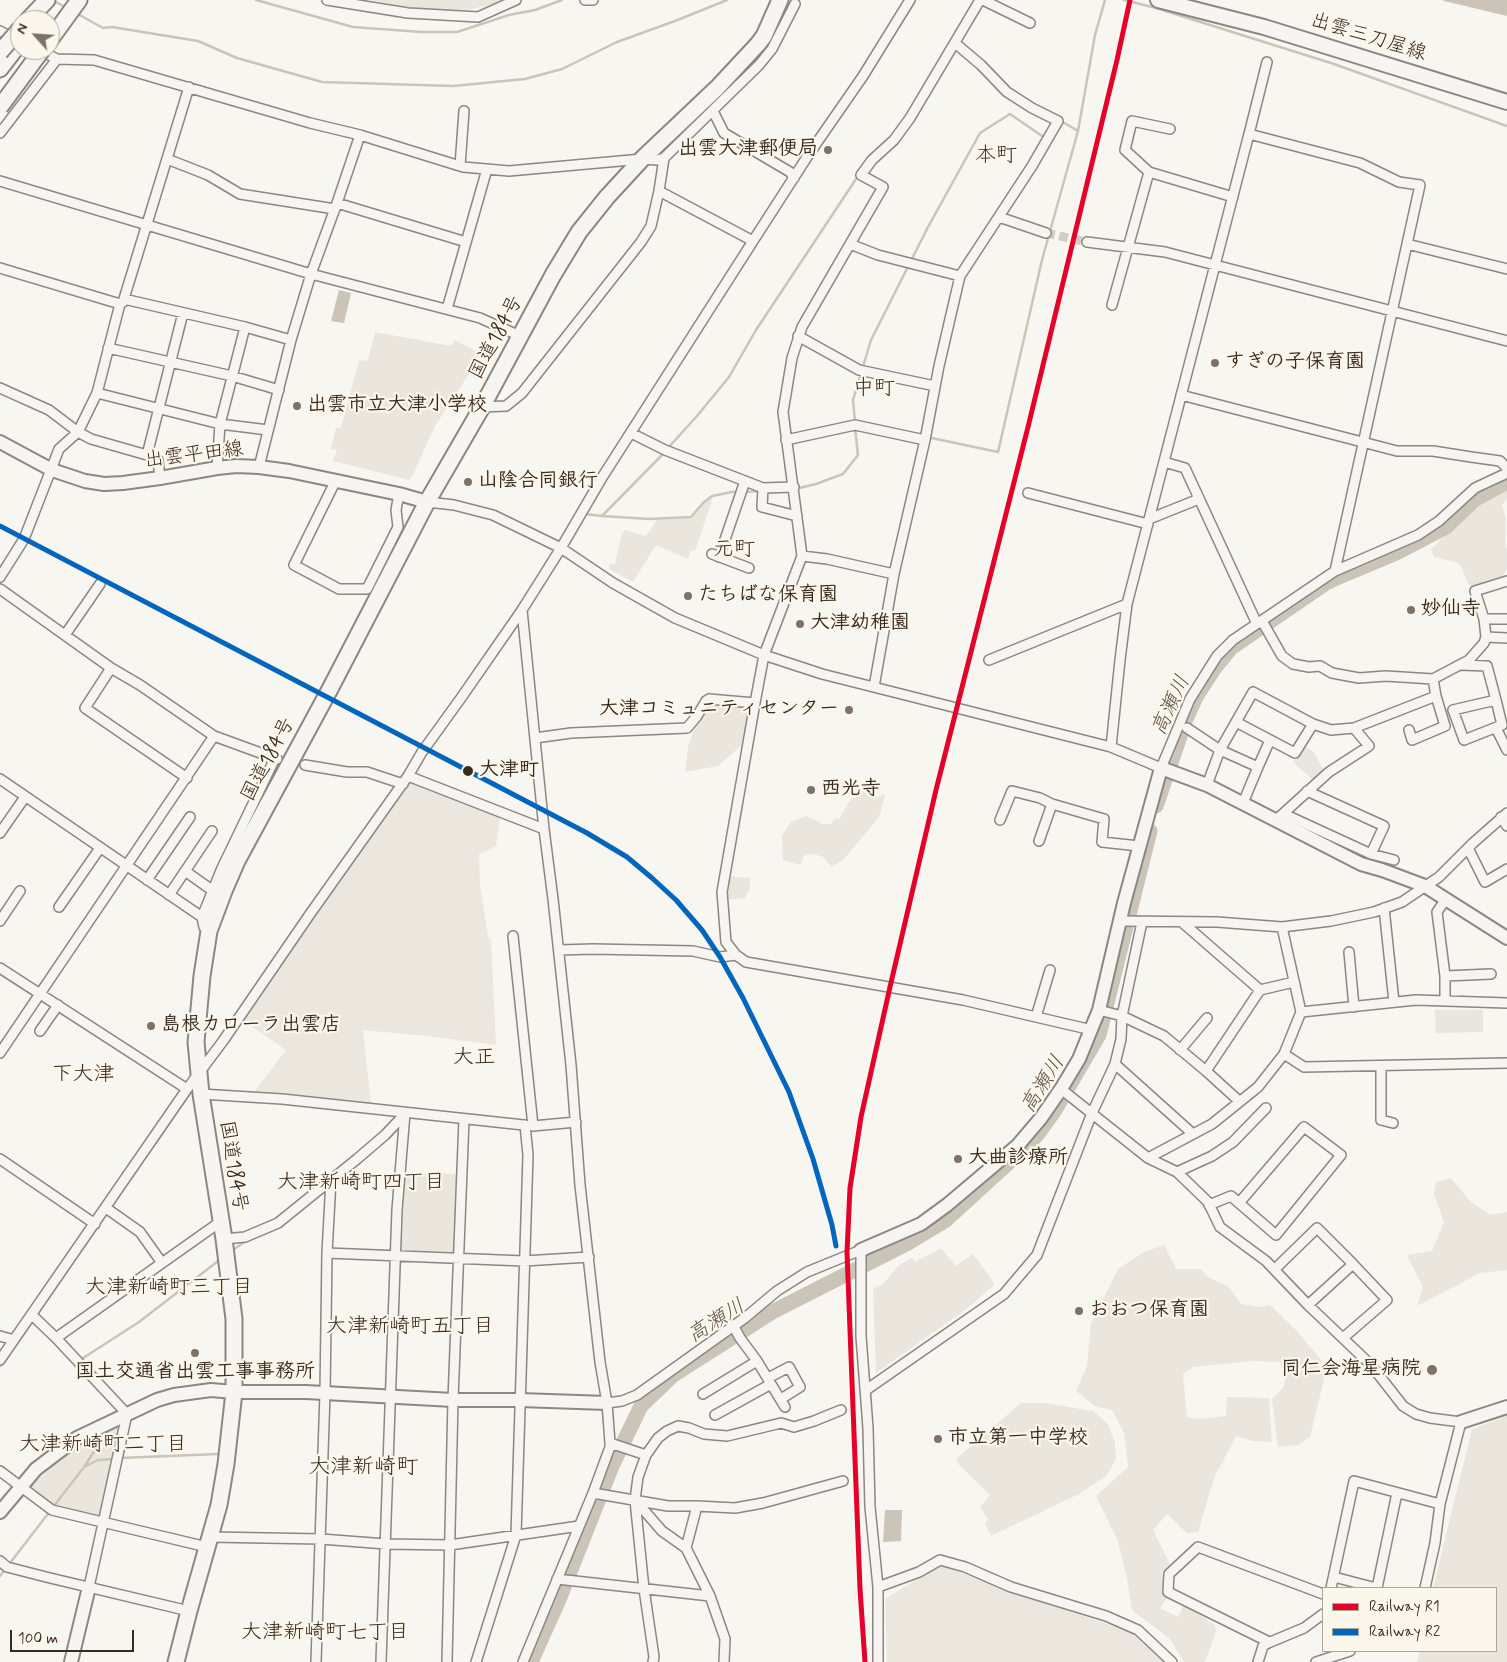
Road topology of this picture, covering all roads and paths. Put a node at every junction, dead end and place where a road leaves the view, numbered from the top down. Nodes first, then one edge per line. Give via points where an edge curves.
1 (47, 0) edge
2 (79, 0) edge
3 (327, 0) edge
4 (516, 0) edge
5 (584, 0) edge
6 (594, 0) edge
7 (780, 0) edge
8 (910, 0) edge
9 (982, 0) edge
10 (1158, 0) edge
11 (795, 4) dead end
12 (38, 10) edge
13 (1030, 23) dead end
14 (60, 26) edge
15 (10, 40) edge
16 (955, 44) junction
17 (0, 52) edge
18 (10, 56) edge
19 (60, 59) edge
20 (33, 60) edge
21 (56, 60) edge
22 (1267, 62) dead end
23 (0, 69) edge
24 (189, 87) junction
25 (1507, 102) edge
26 (0, 107) edge
27 (464, 111) dead end
28 (713, 111) junction
29 (1170, 129) dead end
30 (0, 133) edge
31 (1249, 134) junction
32 (360, 135) junction
33 (167, 158) junction
34 (664, 158) junction
35 (642, 159) junction
36 (460, 166) junction
37 (487, 169) junction
38 (1149, 172) junction
39 (794, 178) junction
40 (0, 181) edge
41 (659, 191) junction
42 (1232, 197) junction
43 (336, 206) junction
44 (999, 217) junction
45 (146, 225) junction
46 (1046, 232) tunnel mouth
47 (753, 241) junction
48 (466, 242) junction
49 (1087, 242) tunnel mouth
50 (850, 244) junction
51 (1407, 244) junction
52 (1127, 248) junction
53 (1214, 265) junction
54 (0, 268) edge
55 (1507, 269) edge
56 (311, 274) junction
57 (960, 276) junction
58 (122, 301) junction
59 (1112, 305) dead end
60 (447, 310) junction
61 (1392, 310) junction
62 (183, 313) junction
63 (245, 327) junction
64 (520, 336) junction
65 (798, 336) junction
66 (290, 340) junction
67 (1507, 341) edge
68 (108, 348) junction
69 (170, 362) junction
70 (232, 376) junction
71 (934, 386) junction
72 (0, 388) edge
73 (279, 390) junction
74 (97, 393) junction
75 (1181, 395) junction
76 (482, 407) junction
77 (158, 409) junction
78 (220, 424) junction
79 (268, 430) junction
80 (78, 432) junction
81 (631, 432) junction
82 (786, 440) junction
83 (924, 440) junction
84 (0, 442) edge
85 (1364, 443) junction
86 (147, 455) junction
87 (1164, 462) junction
88 (259, 467) junction
89 (216, 468) junction
90 (1507, 468) edge
91 (52, 470) junction
92 (1507, 473) edge
93 (160, 478) junction
94 (745, 481) junction
95 (335, 482) junction
96 (794, 487) junction
97 (763, 488) junction
98 (1028, 493) dead end
99 (399, 494) junction
100 (1198, 499) junction
101 (427, 502) junction
102 (797, 516) junction
103 (1148, 521) junction
104 (561, 548) junction
105 (802, 556) junction
106 (749, 568) dead end
107 (1335, 571) junction
108 (894, 574) junction
109 (0, 577) edge
110 (1506, 579) edge
111 (100, 584) dead end
112 (0, 589) edge
113 (1127, 604) junction
114 (522, 610) junction
115 (1484, 619) junction
116 (1507, 619) edge
117 (1259, 622) junction
118 (65, 635) junction
119 (1486, 637) junction
120 (1507, 638) edge
121 (764, 655) junction
122 (989, 660) dead end
123 (1461, 664) junction
124 (111, 668) junction
125 (1433, 679) junction
126 (874, 687) junction
127 (1436, 696) junction
128 (1496, 700) junction
129 (754, 703) junction
130 (1236, 722) junction
131 (1313, 724) junction
132 (1187, 728) dead end
133 (1354, 728) junction
134 (1496, 728) junction
135 (1409, 730) dead end
136 (214, 736) junction
137 (536, 738) junction
138 (1270, 740) junction
139 (1112, 747) junction
140 (1220, 750) junction
141 (1507, 750) edge
142 (305, 765) dead end
143 (1258, 767) junction
144 (1161, 768) junction
145 (187, 778) junction
146 (0, 779) edge
147 (405, 780) junction
148 (1207, 785) junction
149 (1307, 791) junction
150 (25, 796) junction
151 (1243, 803) junction
152 (1052, 804) junction
153 (1504, 815) edge
154 (190, 817) dead end
155 (1280, 817) junction
156 (1000, 820) dead end
157 (1507, 826) edge
158 (544, 829) junction
159 (212, 831) dead end
160 (0, 833) edge
161 (1039, 841) dead end
162 (1139, 846) junction
163 (100, 848) junction
164 (1468, 848) junction
165 (1371, 854) junction
166 (1394, 860) dead end
167 (126, 866) junction
168 (1507, 868) edge
169 (184, 871) junction
170 (147, 880) junction
171 (1425, 886) junction
172 (209, 888) dead end
173 (20, 891) dead end
174 (169, 894) junction
175 (1446, 899) junction
176 (59, 907) dead end
177 (1384, 908) junction
178 (202, 917) junction
179 (0, 920) edge
180 (1120, 922) junction
181 (1142, 922) junction
182 (1182, 923) junction
183 (1282, 927) junction
184 (208, 932) junction
185 (513, 936) dead end
186 (1507, 937) edge
187 (559, 950) junction
188 (1349, 952) dead end
189 (736, 955) junction
190 (0, 968) edge
191 (1050, 970) dead end
192 (1491, 974) dead end
193 (1445, 976) junction
194 (1294, 982) junction
195 (1260, 990) junction
196 (40, 993) junction
197 (1445, 1001) junction
198 (1394, 1002) junction
199 (1507, 1003) edge
200 (58, 1005) junction
201 (1354, 1007) junction
202 (1099, 1010) junction
203 (1301, 1012) junction
204 (1122, 1016) junction
205 (1036, 1017) junction
206 (1207, 1018) dead end
207 (1092, 1030) junction
208 (40, 1031) dead end
209 (1180, 1050) junction
210 (0, 1053) edge
211 (1284, 1054) junction
212 (1507, 1063) edge
213 (1115, 1064) junction
214 (1381, 1066) junction
215 (1206, 1071) junction
216 (198, 1073) junction
217 (1061, 1089) junction
218 (194, 1092) junction
219 (1239, 1101) junction
220 (1266, 1108) dead end
221 (405, 1113) junction
222 (1092, 1113) junction
223 (464, 1119) junction
224 (576, 1122) junction
225 (1393, 1123) dead end
226 (529, 1125) junction
227 (1193, 1134) junction
228 (1148, 1158) junction
229 (0, 1159) edge
230 (1177, 1172) junction
231 (331, 1180) junction
232 (1239, 1203) junction
233 (1209, 1205) junction
234 (106, 1208) junction
235 (220, 1222) junction
236 (95, 1224) junction
237 (224, 1239) junction
238 (861, 1250) junction
239 (327, 1253) junction
240 (396, 1254) junction
241 (459, 1257) junction
242 (589, 1257) junction
243 (524, 1260) junction
244 (162, 1263) junction
245 (1352, 1264) junction
246 (1275, 1269) junction
247 (1308, 1305) junction
248 (32, 1315) junction
249 (733, 1325) junction
250 (0, 1336) edge
251 (56, 1338) junction
252 (1342, 1338) junction
253 (14, 1340) junction
254 (0, 1360) edge
255 (757, 1361) junction
256 (770, 1381) junction
257 (866, 1390) junction
258 (234, 1392) junction
259 (325, 1393) junction
260 (703, 1394) dead end
261 (391, 1397) junction
262 (453, 1400) junction
263 (520, 1400) junction
264 (607, 1402) junction
265 (1507, 1407) edge
266 (841, 1410) dead end
267 (127, 1414) junction
268 (715, 1415) dead end
269 (1461, 1422) junction
270 (610, 1443) junction
271 (646, 1455) junction
272 (0, 1471) edge
273 (843, 1482) dead end
274 (20, 1487) junction
275 (593, 1493) junction
276 (1397, 1493) junction
277 (635, 1500) junction
278 (1440, 1504) junction
279 (696, 1506) junction
280 (0, 1512) edge
281 (104, 1522) junction
282 (579, 1526) junction
283 (516, 1535) junction
284 (321, 1539) junction
285 (209, 1542) junction
286 (386, 1544) junction
287 (450, 1545) junction
288 (686, 1548) junction
289 (0, 1561) edge
290 (1334, 1577) junction
291 (557, 1579) junction
292 (89, 1587) junction
293 (878, 1587) junction
294 (1331, 1587) edge
295 (1372, 1587) edge
296 (1376, 1587) edge
297 (1425, 1587) edge
298 (644, 1589) junction
299 (1322, 1594) edge
300 (710, 1596) junction
301 (189, 1611) junction
302 (1322, 1615) edge
303 (1269, 1642) junction
304 (1347, 1652) edge
305 (71, 1662) edge
306 (176, 1662) edge
307 (316, 1662) edge
308 (381, 1662) edge
309 (447, 1662) edge
310 (476, 1662) edge
311 (523, 1662) edge
312 (654, 1662) edge
313 (724, 1662) edge
314 (878, 1662) edge
315 (1172, 1662) edge
316 (1258, 1662) edge
317 (1316, 1662) edge

1 - 12 highway
2 - 14 highway
3 - 4 street via 408,13 478,17
5 - 6 street
7 - 35 highway, 国道184号 via 758,44
8 - 39 street
9 - 13 street
9 - 16 street
10 - 25 main road, 出雲三刀屋線 via 1264,28
11 - 28 street via 772,49
15 - 17 highway, bridge
16 - 44 street via 982,65 1007,92 1058,121
16 - 50 street via 910,118 861,176 883,187
18 - 23 highway
19 - 24 street via 94,60
20 - 26 highway, bridge
21 - 30 street
22 - 31 street
24 - 32 street
24 - 33 street
27 - 36 street
28 - 34 street
28 - 39 street via 724,133 790,172
29 - 38 street via 1132,121 1125,150
31 - 42 street
31 - 51 street via 1360,163 1399,182 1420,186
32 - 36 street
32 - 43 street
33 - 43 street via 208,175 240,194
33 - 45 street
34 - 35 street
34 - 41 street
35 - 37 street via 509,171
35 - 64 highway, 国道184号 via 579,232
36 - 37 street
37 - 48 street
38 - 42 street
38 - 52 street
39 - 47 street
40 - 45 street
41 - 47 street
41 - 76 street via 651,226 641,242 522,393 506,406
42 - 53 street
43 - 48 street
43 - 56 street
44 - 46 street
44 - 57 street
45 - 56 street
45 - 58 street
47 - 81 street
48 - 60 street
49 - 52 street
50 - 57 street via 878,255
50 - 65 street
51 - 55 street
51 - 61 street
52 - 53 street via 1164,252
52 - 59 street
53 - 61 street
53 - 75 street
54 - 58 street
56 - 60 street
56 - 66 street
57 - 71 street
58 - 62 street
58 - 68 street
60 - 64 street via 480,318
61 - 67 street
61 - 85 street
62 - 63 street
62 - 69 street
63 - 66 street
63 - 70 street
64 - 76 highway, 国道184号
65 - 71 street via 859,370
65 - 82 street via 783,412
66 - 73 street
68 - 69 street
68 - 74 street
69 - 70 street
69 - 77 street
70 - 73 street
70 - 78 street
71 - 83 street
72 - 80 street via 49,410
73 - 79 street
74 - 77 street
74 - 80 street
75 - 85 street
75 - 87 street
76 - 101 highway, 国道184号
77 - 78 street
77 - 86 street
78 - 79 street
78 - 89 street
79 - 88 street
80 - 86 street via 91,439
80 - 91 street via 59,449
81 - 94 street via 665,450
81 - 104 street
82 - 83 street via 855,425
82 - 96 street
83 - 108 street
84 - 91 street, 出雲平田線
85 - 90 street via 1397,451 1433,451 1500,462
85 - 107 street
86 - 93 street via 158,460
87 - 100 street via 1185,468
87 - 103 street
88 - 89 street, 出雲平田線
88 - 95 street, 出雲平田線
89 - 93 street, 出雲平田線
91 - 93 street, 出雲平田線 via 104,484
91 - 109 street via 24,539
92 - 107 street via 1475,488 1439,521 1418,535
94 - 97 street
94 - 106 street via 715,556
95 - 99 street, 出雲平田線
95 - 99 street via 294,565 339,589 368,589 398,527 396,510
96 - 97 street
96 - 102 street
97 - 102 street via 762,507
98 - 103 street
99 - 101 street, 出雲平田線
100 - 103 street
100 - 117 street
101 - 104 street via 493,515
101 - 184 highway, 国道184号 via 237,861
102 - 105 street
103 - 113 street
104 - 114 street
104 - 121 street via 613,583 676,618
105 - 108 street
105 - 121 street
107 - 117 street
108 - 126 street
110 - 115 street via 1475,591
111 - 118 street
112 - 118 street
113 - 122 street
113 - 139 street
114 - 137 street
114 - 147 street
115 - 116 street
115 - 119 street
117 - 125 street via 1282,656 1293,664 1320,666 1332,673 1359,678
117 - 144 street via 1217,656 1190,700
118 - 124 street
119 - 120 street
119 - 123 street via 1469,660
121 - 126 street
121 - 129 street
123 - 125 street
123 - 128 street via 1487,666
124 - 136 street
124 - 145 street via 85,708
125 - 127 street
126 - 139 street
127 - 133 street
127 - 135 street via 1445,726 1412,740
128 - 134 street via 1502,726
128 - 134 street via 1453,710 1464,740
129 - 137 street via 706,700 687,728 571,733
129 - 189 street via 722,892 726,942
130 - 131 street via 1253,692
130 - 138 street
130 - 140 street
131 - 133 street via 1331,730
131 - 138 street via 1295,753
132 - 140 street
133 - 149 street via 1369,746
134 - 141 street
136 - 145 street
136 - 178 street via 276,758 222,868
137 - 158 street
138 - 143 street
139 - 144 street
140 - 143 street
140 - 148 street
142 - 147 street
143 - 151 street
144 - 148 street
144 - 162 street
145 - 167 street
146 - 150 street
147 - 158 street
147 - 216 street
148 - 151 street
149 - 155 street
149 - 165 street via 1384,826
150 - 160 street
150 - 163 street
151 - 155 street
152 - 156 street via 1012,790
152 - 161 street
152 - 162 street via 1104,819 1102,842
153 - 157 street
153 - 164 street
154 - 170 street
155 - 165 street
155 - 171 street via 1361,864
158 - 187 street
159 - 169 street
162 - 180 street
163 - 167 street
163 - 176 street
164 - 168 street via 1485,882
164 - 171 street via 1439,877
165 - 166 street
167 - 170 street
167 - 196 street
169 - 172 street
169 - 174 street
170 - 174 street
171 - 175 street
171 - 177 street via 1402,902
173 - 179 street
174 - 178 street
175 - 186 street
175 - 193 street via 1437,912
177 - 183 street via 1331,921
177 - 198 street
178 - 184 street
180 - 181 street
180 - 202 street
181 - 182 street
181 - 204 street
182 - 183 street
182 - 195 street
183 - 194 street
184 - 216 highway, 国道184号 via 196,1042
185 - 226 street
187 - 189 street via 694,950 720,957
187 - 224 street
188 - 201 street
189 - 205 street via 746,962 963,1000
190 - 196 street
191 - 205 street
192 - 193 street
193 - 197 street
194 - 195 street
194 - 203 street
195 - 215 street
196 - 200 street
196 - 210 street
197 - 198 street
197 - 199 street
198 - 201 street
200 - 208 street
200 - 218 street
201 - 203 street
202 - 204 street
202 - 207 street
203 - 211 street
204 - 209 street via 1164,1036
204 - 213 street
205 - 207 street
206 - 209 street
207 - 217 street
209 - 215 street
211 - 214 street via 1304,1067
211 - 219 street via 1258,1087
212 - 214 street
213 - 222 street
213 - 227 street
214 - 225 street via 1381,1120
215 - 219 street
216 - 218 highway, 国道184号
217 - 222 street
217 - 238 street via 1018,1144 947,1205 921,1224
218 - 221 street
218 - 234 street
218 - 235 highway, 国道184号
219 - 227 street via 1212,1124
220 - 230 street via 1233,1142
221 - 223 street
221 - 231 street via 385,1135
221 - 240 street via 396,1210
222 - 228 street
222 - 257 street via 1038,1255 1004,1294
223 - 226 street
223 - 241 street
224 - 226 street
224 - 242 street
226 - 243 street
227 - 228 street
228 - 230 street
229 - 236 street
230 - 233 street
231 - 237 street via 278,1222 244,1237
231 - 239 street
232 - 232 street via 1276,1235 1341,1155 1304,1127
232 - 233 street via 1231,1196
233 - 246 street via 1220,1227
234 - 236 street
234 - 244 street via 140,1232
235 - 237 highway, 国道184号
235 - 244 street
236 - 248 street
237 - 258 highway, 国道184号 via 234,1319
238 - 249 street via 807,1272
238 - 257 street via 861,1336
239 - 240 street
239 - 259 street
240 - 241 street
240 - 261 street
241 - 243 street
241 - 262 street
242 - 243 street
242 - 264 street
243 - 263 street
244 - 251 street
245 - 246 street via 1317,1228
245 - 247 street
245 - 252 street via 1387,1300
246 - 247 street
247 - 252 street
248 - 251 street
248 - 253 street
249 - 255 street
249 - 264 street via 637,1395
250 - 253 street
251 - 267 street
252 - 269 street via 1370,1365 1403,1406 1430,1418
253 - 254 street
255 - 256 street
255 - 260 street
256 - 256 street via 789,1368 800,1387 783,1403
256 - 268 street
257 - 293 street via 870,1507
258 - 259 street
258 - 267 street via 211,1390 174,1395
258 - 285 highway, 国道184号 via 226,1464
259 - 261 street
259 - 284 street
261 - 262 street
261 - 286 street
262 - 263 street
262 - 287 street
263 - 264 street
263 - 283 street
264 - 270 street
265 - 269 street
266 - 271 street via 794,1427 781,1423 727,1436 704,1434 678,1426 658,1438
267 - 274 street via 77,1438 36,1469
267 - 281 street
269 - 278 street
270 - 271 street
270 - 275 street
271 - 277 street via 638,1477
272 - 274 street
273 - 279 street via 735,1508
274 - 280 street
274 - 281 street via 52,1510
275 - 277 street
275 - 282 street
276 - 278 street
276 - 290 street via 1354,1481
276 - 296 street
277 - 279 street via 668,1506
277 - 288 street via 662,1531
277 - 298 street
278 - 297 street
279 - 288 street
281 - 285 street
281 - 292 street
282 - 283 street
282 - 291 street
283 - 287 street
283 - 310 street
284 - 285 street
284 - 286 street
284 - 307 street
285 - 301 highway, 国道184号
286 - 287 street
286 - 308 street
287 - 309 street
288 - 300 street
289 - 292 street via 8,1567
290 - 294 street
290 - 295 street
291 - 298 street
291 - 311 street
292 - 301 street
292 - 305 street
293 - 314 street
293 - 315 street via 919,1572 940,1560 1011,1587 1106,1616 1138,1630
298 - 300 street
298 - 312 street
299 - 303 street via 1198,1547 1169,1574 1168,1592
300 - 313 street via 725,1639
301 - 306 highway, 国道184号
302 - 303 street via 1304,1628
303 - 316 street
304 - 317 street

